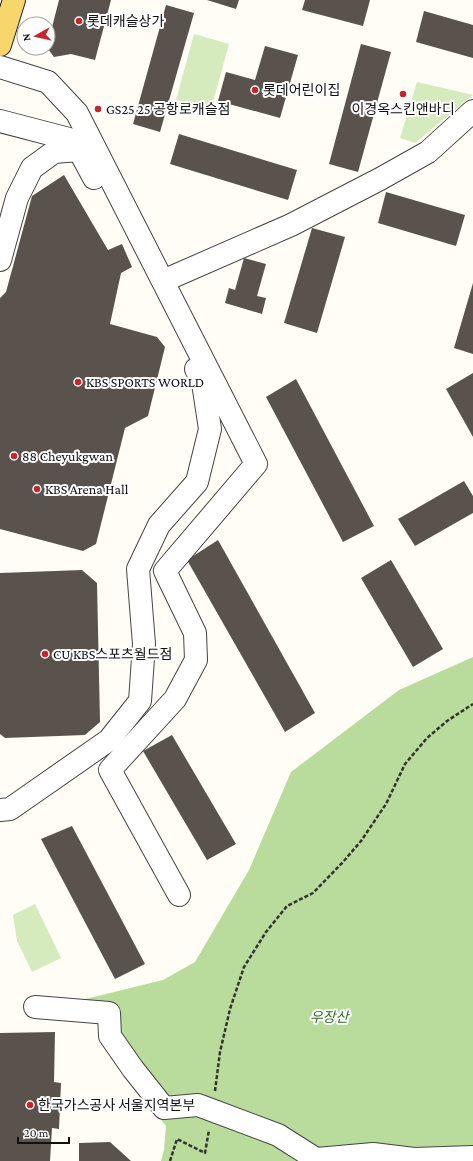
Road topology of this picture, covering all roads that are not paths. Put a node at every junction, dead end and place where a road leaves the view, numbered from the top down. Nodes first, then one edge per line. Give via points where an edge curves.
1 (14, 0) edge
2 (0, 45) edge
3 (0, 67) edge
4 (473, 111) edge
5 (0, 121) edge
6 (79, 150) junction
7 (0, 260) edge
8 (163, 281) junction
9 (0, 810) edge
10 (179, 895) dead end
11 (35, 1007) dead end
12 (473, 1157) edge
13 (318, 1160) edge

1 - 2 main road
3 - 8 lane via 48,82 77,113
4 - 8 lane via 428,152 380,179 291,225
5 - 6 lane via 69,139
6 - 7 lane via 54,152 32,168 17,198
6 - 9 lane via 203,383 210,429 197,482 159,525 138,569 144,644 140,700 109,740 10,810
8 - 10 lane via 256,464 165,571 195,633 196,660 175,699 110,770
11 - 13 lane via 109,1013 110,1036 164,1108 198,1105 278,1135
12 - 13 lane via 414,1159 373,1154

